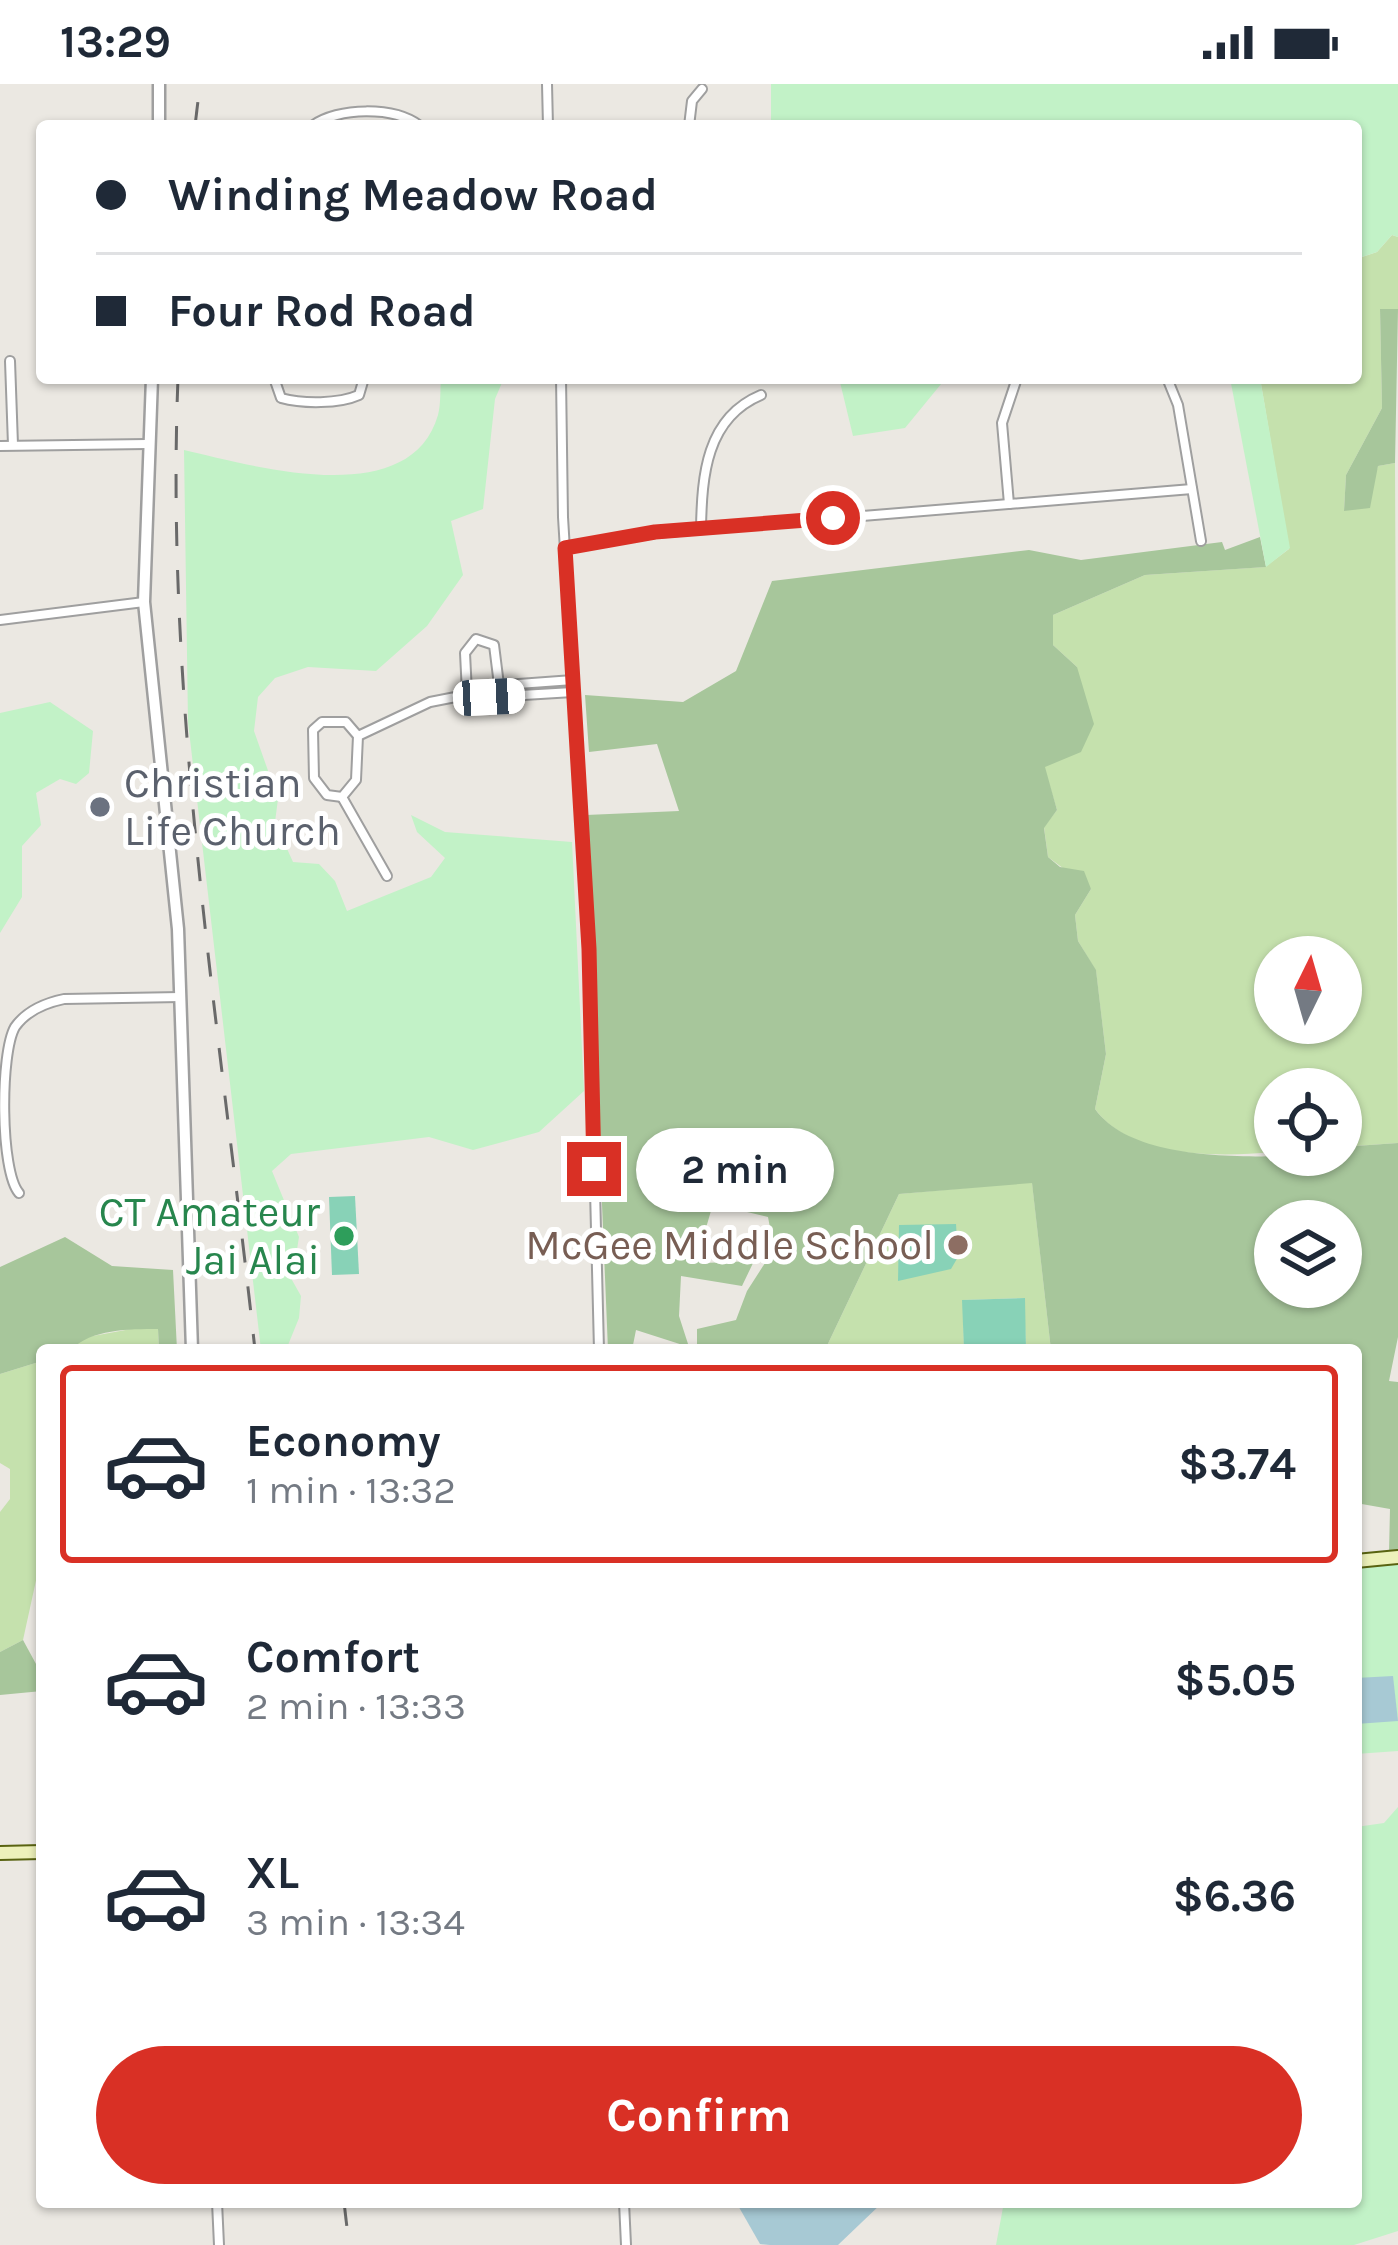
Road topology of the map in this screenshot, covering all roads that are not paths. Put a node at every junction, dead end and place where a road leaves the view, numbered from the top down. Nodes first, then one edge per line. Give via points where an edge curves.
1 (160, 84) edge
2 (548, 84) edge
3 (702, 89) dead end
4 (159, 120) edge
5 (327, 120) edge
6 (409, 120) edge
7 (548, 120) edge
8 (690, 120) edge
9 (10, 361) dead end
10 (151, 384) edge
11 (276, 384) edge
12 (362, 384) edge
13 (561, 384) edge
14 (1015, 384) edge
15 (1169, 384) edge
16 (761, 395) dead end
17 (146, 444) junction
18 (0, 446) edge
19 (13, 446) junction
20 (1192, 489) junction
21 (1009, 504) junction
22 (701, 529) junction
23 (1201, 541) dead end
24 (565, 548) junction
25 (144, 602) junction
26 (0, 620) edge
27 (573, 680) junction
28 (500, 685) junction
29 (481, 692) junction
30 (574, 692) junction
31 (467, 694) junction
32 (358, 736) junction
33 (342, 797) junction
34 (387, 876) dead end
35 (181, 997) junction
36 (19, 1193) dead end
37 (192, 1344) edge
38 (599, 1344) edge
39 (1398, 1557) edge
40 (1362, 1560) edge
41 (36, 1852) edge
42 (0, 1853) edge
43 (217, 2208) edge
44 (624, 2208) edge
45 (219, 2245) edge
46 (626, 2245) edge

1 - 4 street
2 - 7 street
3 - 8 street
5 - 6 street via 396,113
9 - 19 street
10 - 17 street
11 - 12 street via 292,401 349,400
13 - 24 street
14 - 21 street via 1002,423
15 - 20 street
16 - 22 street via 728,417 714,442
17 - 19 street
17 - 25 street
18 - 19 street
20 - 21 street
20 - 23 street
21 - 22 street
22 - 24 street
24 - 27 street
25 - 26 street
25 - 35 street
27 - 28 street
27 - 30 street
28 - 29 street
28 - 31 street via 494,646 476,639 465,652
29 - 30 street
29 - 31 street
30 - 38 street
31 - 32 street
32 - 33 street via 356,780
32 - 33 street via 333,719 313,730 314,778 327,795
33 - 34 street
35 - 36 street via 64,1000 21,1019 4,1063 4,1164
35 - 37 street
39 - 40 main road
41 - 42 main road
43 - 45 street
44 - 46 street

